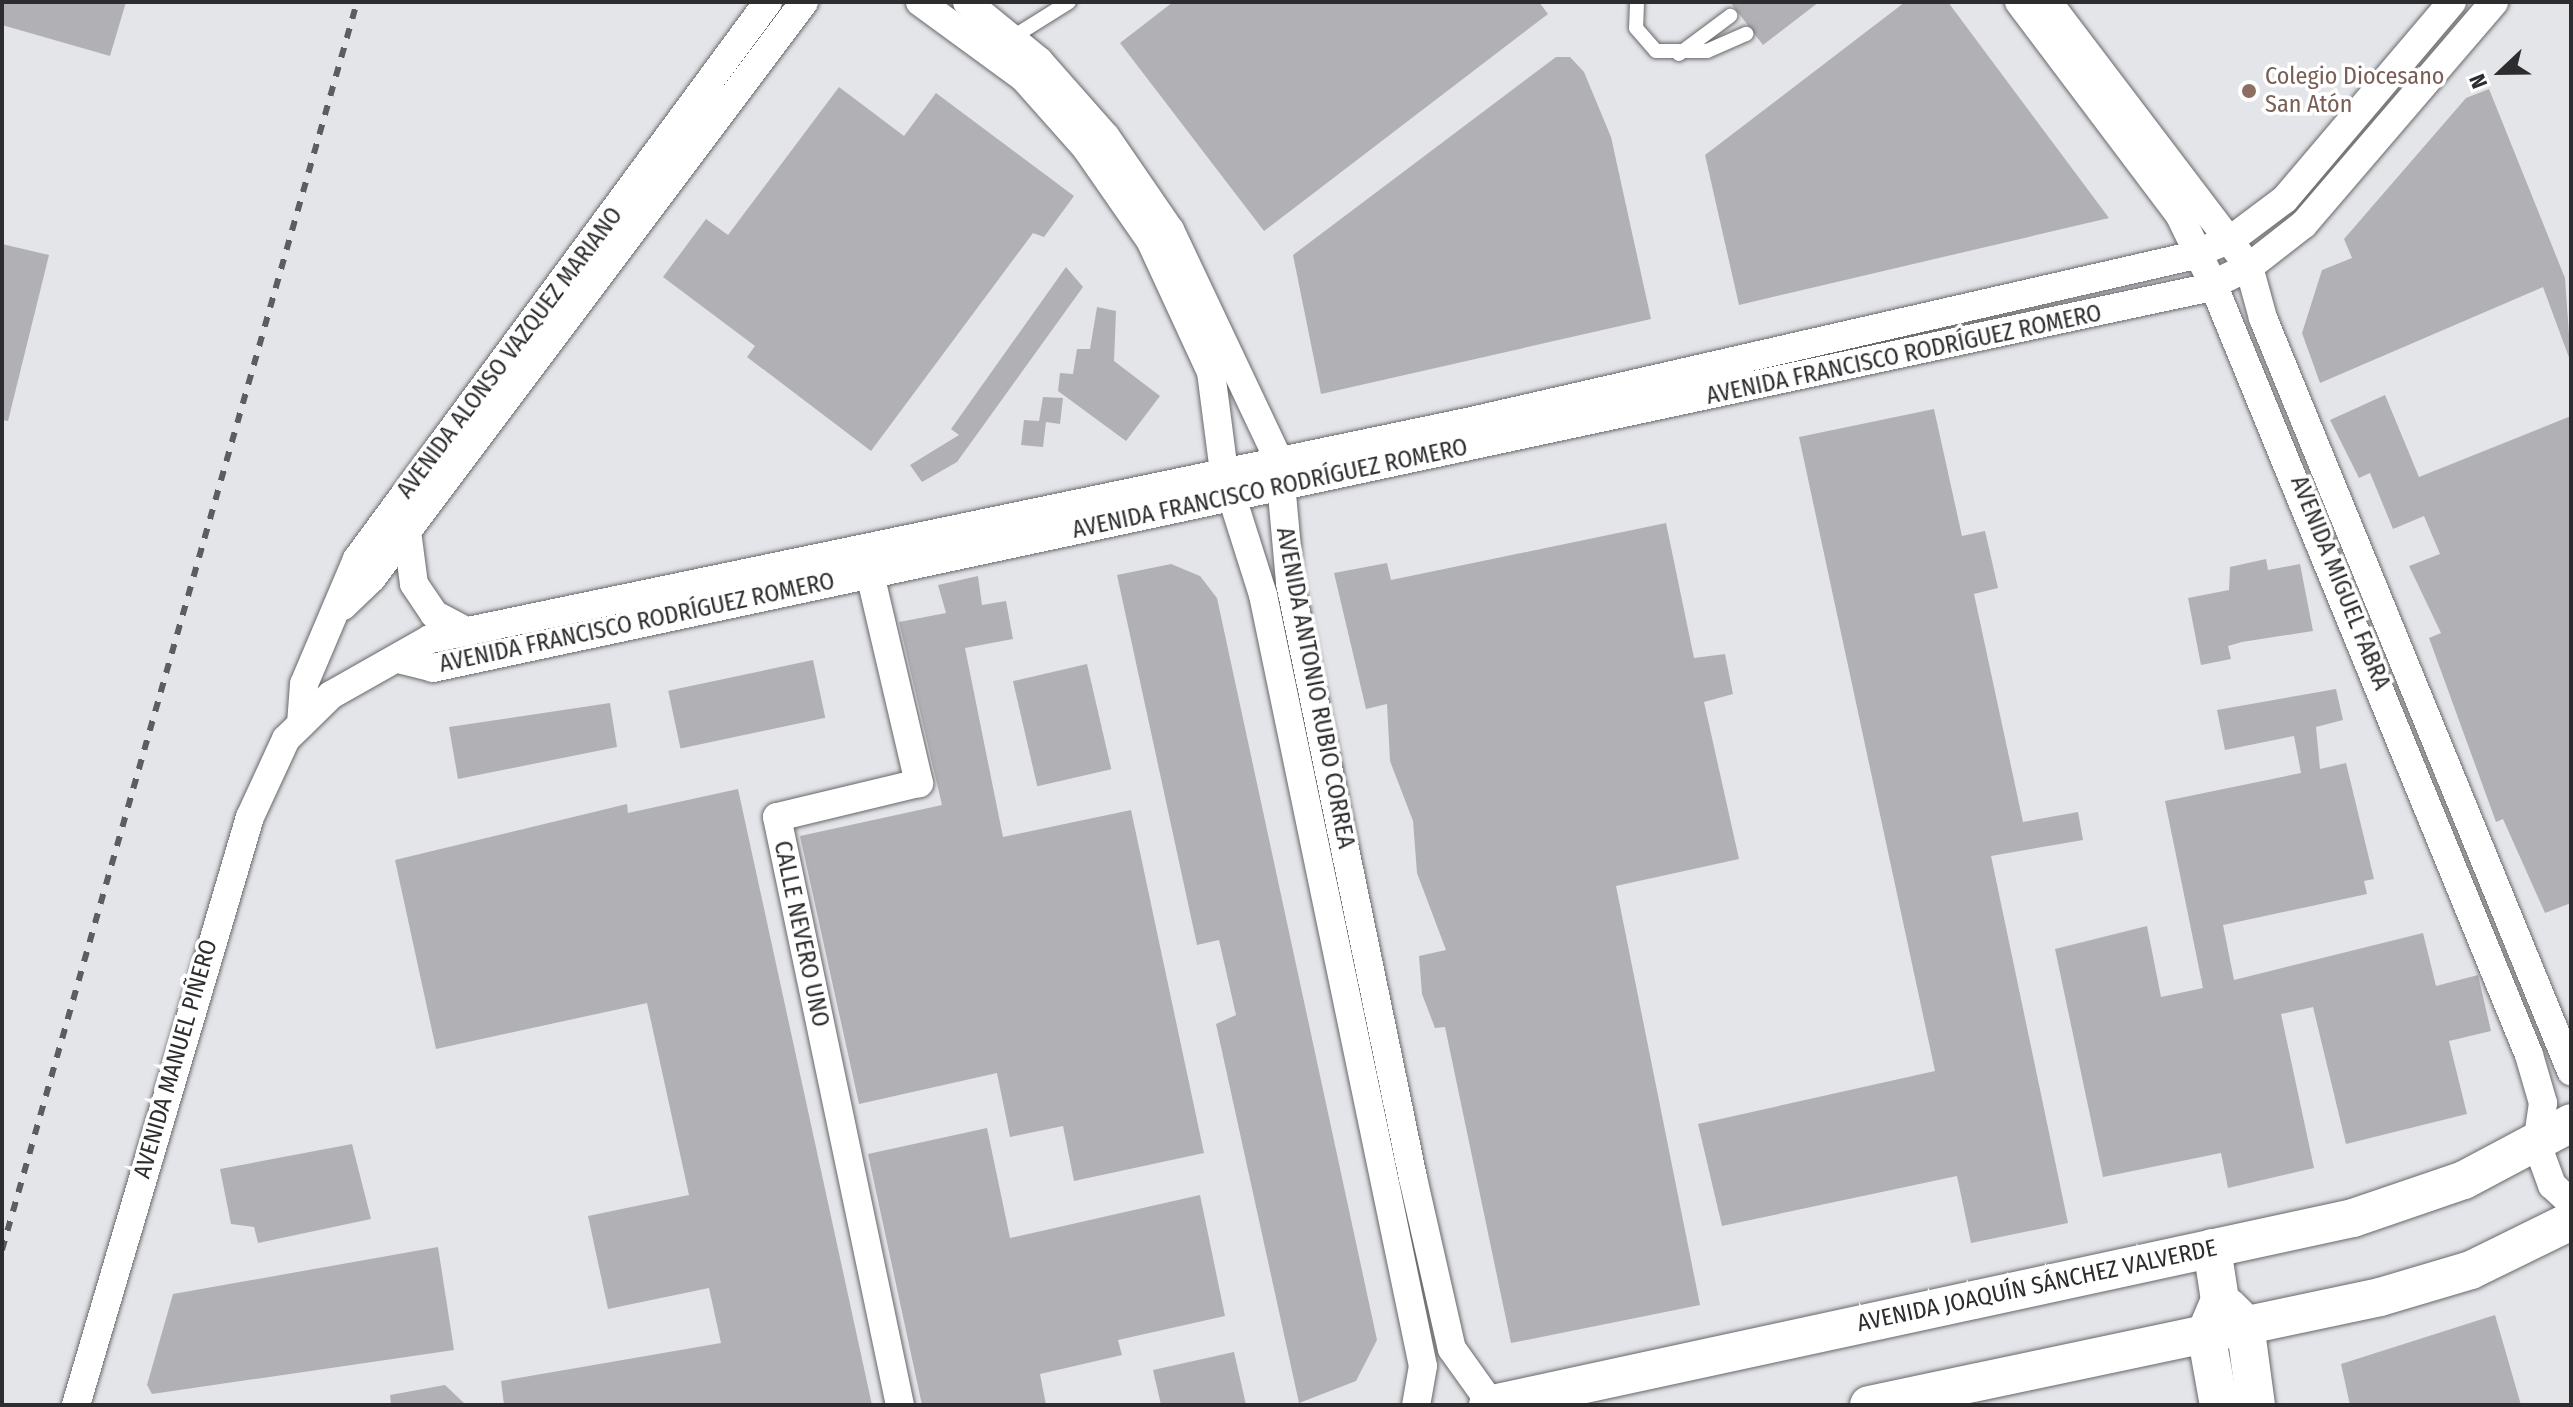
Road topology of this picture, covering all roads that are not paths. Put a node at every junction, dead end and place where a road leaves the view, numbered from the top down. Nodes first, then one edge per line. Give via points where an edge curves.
1 (768, 2) edge
2 (804, 2) edge
3 (920, 2) edge
4 (967, 2) edge
5 (1069, 2) edge
6 (1637, 2) edge
7 (2019, 2) edge
8 (2048, 2) edge
9 (2452, 2) edge
10 (2494, 2) edge
11 (1730, 16) dead end
12 (1746, 34) dead end
13 (1013, 48) junction
14 (1678, 54) junction
15 (2233, 238) junction
16 (2197, 253) junction
17 (2249, 267) junction
18 (2213, 284) junction
19 (1188, 294) junction
20 (1266, 433) junction
21 (1220, 436) junction
22 (1279, 474) junction
23 (1227, 485) junction
24 (1284, 527) junction
25 (407, 531) junction
26 (1243, 536) junction
27 (870, 574) junction
28 (331, 618) junction
29 (468, 632) junction
30 (402, 660) junction
31 (301, 724) junction
32 (2571, 1071) edge
33 (2571, 1123) edge
34 (2537, 1144) junction
35 (2571, 1203) edge
36 (2571, 1221) edge
37 (2212, 1248) junction
38 (2225, 1322) junction
39 (2158, 1345) junction
40 (76, 1405) edge
41 (900, 1405) edge
42 (1416, 1405) edge
43 (1491, 1405) edge
44 (1869, 1405) edge
45 (2212, 1405) edge
46 (2219, 1405) edge
47 (2249, 1405) edge
48 (2256, 1405) edge

1 - 28 street, AVENIDA ALONSO VAZQUEZ MARIANO via 357,559
2 - 25 street, AVENIDA ALONSO VAZQUEZ MARIANO
3 - 13 street, AVENIDA ANTONIO RUBIO CORREA
4 - 13 street, AVENIDA ANTONIO RUBIO CORREA
5 - 13 lane
6 - 14 lane via 1636,28 1644,42
7 - 16 street, AVENIDA MIGUEL FABRA via 2179,214
8 - 15 street, AVENIDA MIGUEL FABRA
9 - 15 street, AVENIDA FRANCISCO RODRÍGUEZ ROMERO via 2285,199
10 - 17 street, AVENIDA FRANCISCO RODRÍGUEZ ROMERO via 2304,224
11 - 14 lane
12 - 14 lane
13 - 19 street, AVENIDA ANTONIO RUBIO CORREA via 1106,137 1170,230
15 - 16 street, AVENIDA FRANCISCO RODRÍGUEZ ROMERO
15 - 17 street, AVENIDA MIGUEL FABRA
16 - 18 street, AVENIDA MIGUEL FABRA
16 - 22 street, AVENIDA FRANCISCO RODRÍGUEZ ROMERO via 2126,275
17 - 18 street, AVENIDA FRANCISCO RODRÍGUEZ ROMERO
17 - 32 street, AVENIDA MIGUEL FABRA via 2263,318
18 - 22 street, AVENIDA FRANCISCO RODRÍGUEZ ROMERO
18 - 34 street, AVENIDA MIGUEL FABRA via 2529,1055 2543,1103
19 - 20 street, AVENIDA ANTONIO RUBIO CORREA
19 - 21 street, AVENIDA ANTONIO RUBIO CORREA via 1211,372
20 - 21 street
20 - 22 street, AVENIDA ANTONIO RUBIO CORREA
21 - 23 street, AVENIDA ANTONIO RUBIO CORREA
22 - 23 street, AVENIDA FRANCISCO RODRÍGUEZ ROMERO
22 - 24 street, AVENIDA ANTONIO RUBIO CORREA
23 - 26 street, AVENIDA ANTONIO RUBIO CORREA
23 - 27 street, AVENIDA FRANCISCO RODRÍGUEZ ROMERO
23 - 29 street, AVENIDA FRANCISCO RODRÍGUEZ ROMERO
24 - 26 street, AVENIDA FRANCISCO RODRÍGUEZ ROMERO via 1263,538
24 - 43 street, AVENIDA ANTONIO RUBIO CORREA via 1452,1349
25 - 28 street, AVENIDA ALONSO VAZQUEZ MARIANO
25 - 29 street, AVENIDA ALONSO VAZQUEZ MARIANO via 414,584 434,614
26 - 42 street, AVENIDA ANTONIO RUBIO CORREA via 1263,595 1423,1366
27 - 30 street, AVENIDA FRANCISCO RODRÍGUEZ ROMERO via 433,668
27 - 41 street, CALLE NEVERO UNO via 919,783 777,817
28 - 31 street via 304,684
29 - 30 street, AVENIDA FRANCISCO RODRÍGUEZ ROMERO via 430,639
30 - 31 street, AVENIDA MANUEL PIÑERO via 331,695
31 - 40 street, AVENIDA MANUEL PIÑERO via 286,739 250,817
33 - 34 main road, AVENIDA JOAQUÍN SÁNCHEZ VALVERDE
34 - 35 street, AVENIDA MIGUEL FABRA via 2552,1185
34 - 37 main road, AVENIDA JOAQUÍN SÁNCHEZ VALVERDE via 2464,1180 2353,1218
36 - 38 main road via 2471,1270
37 - 38 main road
37 - 43 main road, AVENIDA JOAQUÍN SÁNCHEZ VALVERDE
38 - 39 main road
38 - 46 main road
38 - 47 main road
38 - 48 main road
39 - 44 main road
39 - 45 main road via 2199,1365

